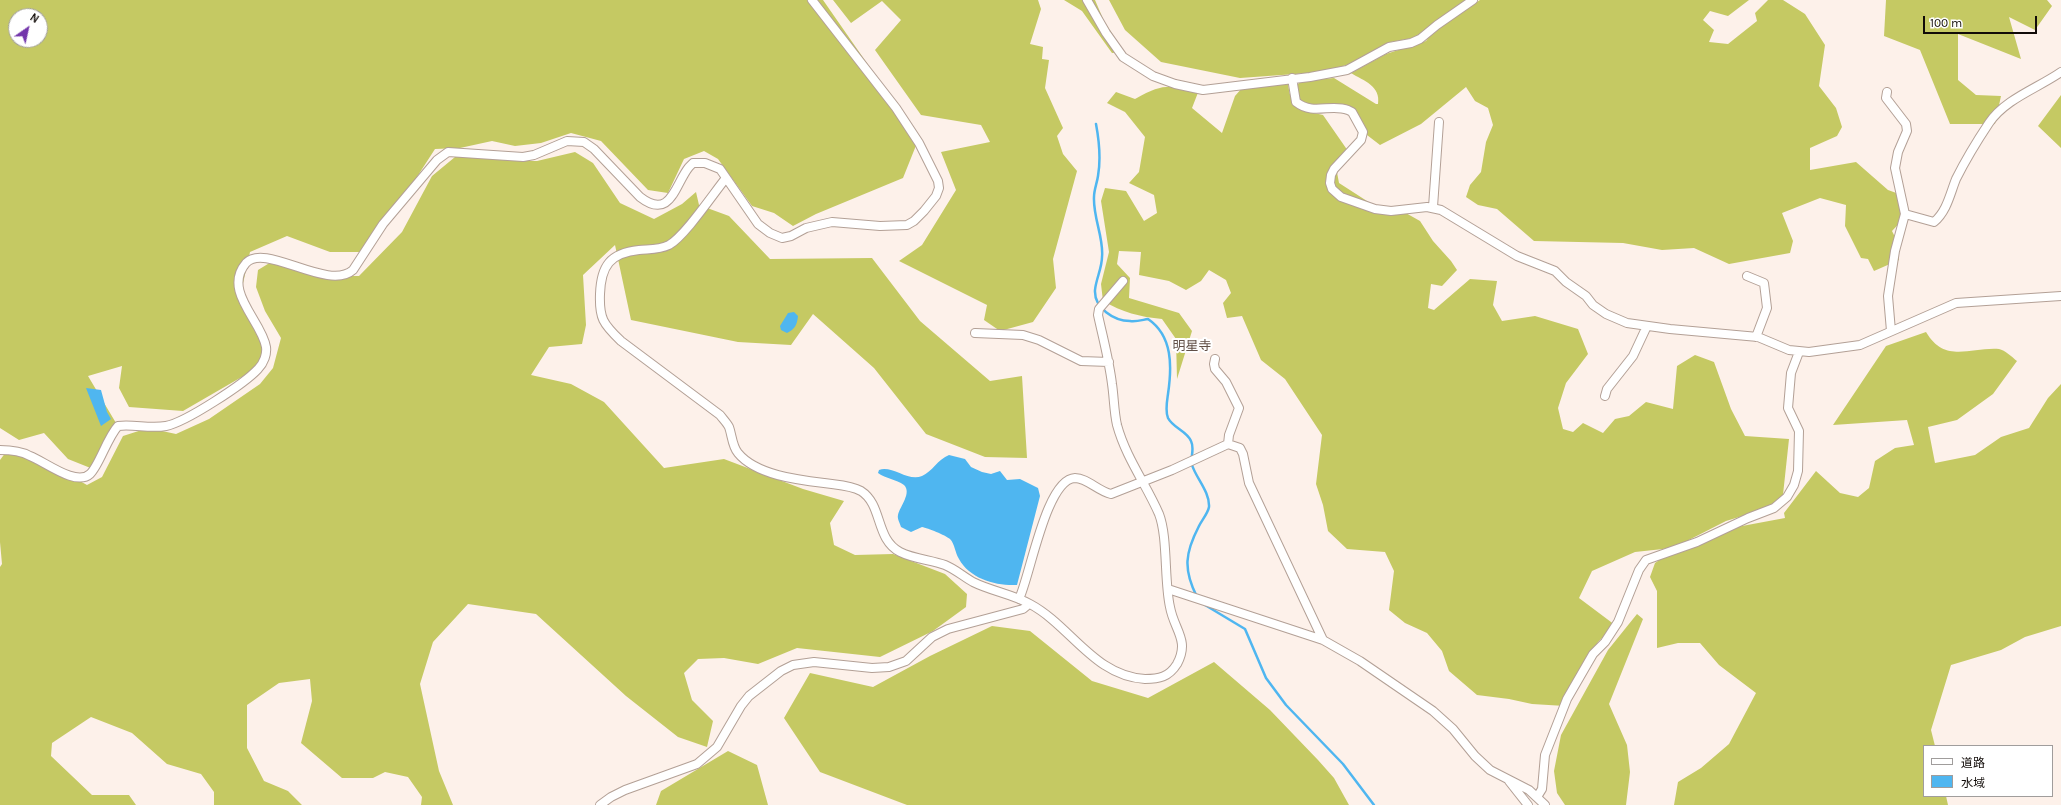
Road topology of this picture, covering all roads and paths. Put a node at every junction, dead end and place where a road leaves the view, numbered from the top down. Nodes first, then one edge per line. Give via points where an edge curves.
1 (812, 0) edge
2 (1087, 0) edge
3 (1473, 0) edge
4 (2061, 72) edge
5 (1292, 78) junction
6 (1886, 92) dead end
7 (1439, 122) dead end
8 (726, 178) junction
9 (1433, 207) junction
10 (1905, 214) junction
11 (1747, 276) dead end
12 (1123, 281) dead end
13 (2061, 296) edge
14 (1647, 326) junction
15 (1891, 331) junction
16 (974, 333) dead end
17 (1756, 336) junction
18 (1799, 352) junction
19 (1215, 359) dead end
20 (1109, 362) junction
21 (1606, 396) dead end
22 (1228, 444) junction
23 (0, 450) edge
24 (1142, 481) junction
25 (1168, 589) junction
26 (1019, 599) junction
27 (1029, 604) junction
28 (1323, 640) junction
29 (1507, 779) junction
30 (1537, 797) junction
31 (600, 805) edge
32 (1528, 805) edge
33 (1544, 805) edge

1 - 8 street via 896,108 919,143 938,181 936,196 914,221 907,225 880,226 832,222 806,228 782,238 758,224
2 - 5 street via 1123,57 1160,79 1203,90
3 - 5 street via 1411,43 1389,48 1347,70
4 - 10 street via 2023,94 1990,122 1957,179 1938,219 1929,222
5 - 9 street via 1296,102 1310,110 1344,109 1352,112 1363,132 1361,140 1331,175 1330,183 1340,197 1375,209 1391,211
6 - 10 street via 1886,98 1906,124 1907,131 1898,152 1895,168
7 - 9 street
8 - 23 street via 714,166 705,162 693,163 684,174 670,201 654,204 640,197 594,149 584,142 567,141 534,155 522,157 448,152 437,160 384,224 348,274 328,275 265,258 253,258 246,263 238,287 266,346 265,358 254,372 201,410 167,426 118,426 105,444 93,470 83,477 76,478 30,456
8 - 26 street via 687,228 669,244 657,249 621,254 608,262 602,273 600,305 606,328 720,415 728,426 737,452 749,462 769,472 793,479 854,488 868,498 873,505 882,533 900,552 949,567 974,583
9 - 14 street via 1517,256 1555,271 1606,314 1627,323
10 - 15 street via 1895,251 1888,296
11 - 17 street via 1764,283 1767,308
12 - 20 street via 1099,309 1098,315
13 - 15 street via 1956,303
14 - 17 street
14 - 21 street via 1633,356 1607,389
15 - 18 street via 1860,346
16 - 20 street via 1022,335 1039,340 1081,361
17 - 18 street
18 - 30 street via 1791,373 1788,408 1799,430 1800,456 1794,485 1787,497 1774,508 1697,542 1646,560 1618,622 1605,642 1593,654 1564,704 1545,755 1542,789
19 - 22 street via 1215,369 1226,382 1239,408
20 - 24 street via 1117,424 1127,454
22 - 24 street
22 - 28 street via 1240,448 1243,454 1249,484
24 - 25 street via 1160,516
24 - 26 street via 1111,494 1082,479 1073,478 1065,481 1052,499 1042,523
25 - 27 street via 1169,606 1182,639 1182,651 1169,674 1158,679 1139,678 1102,664
25 - 28 street
26 - 27 street
27 - 31 street via 1023,609 948,629 932,637 906,661 889,667 872,668 814,662 793,665 781,671 749,696 717,747 698,764 625,790 611,796
28 - 29 street via 1360,661 1433,711 1490,770
29 - 30 street
29 - 32 street
30 - 33 street

